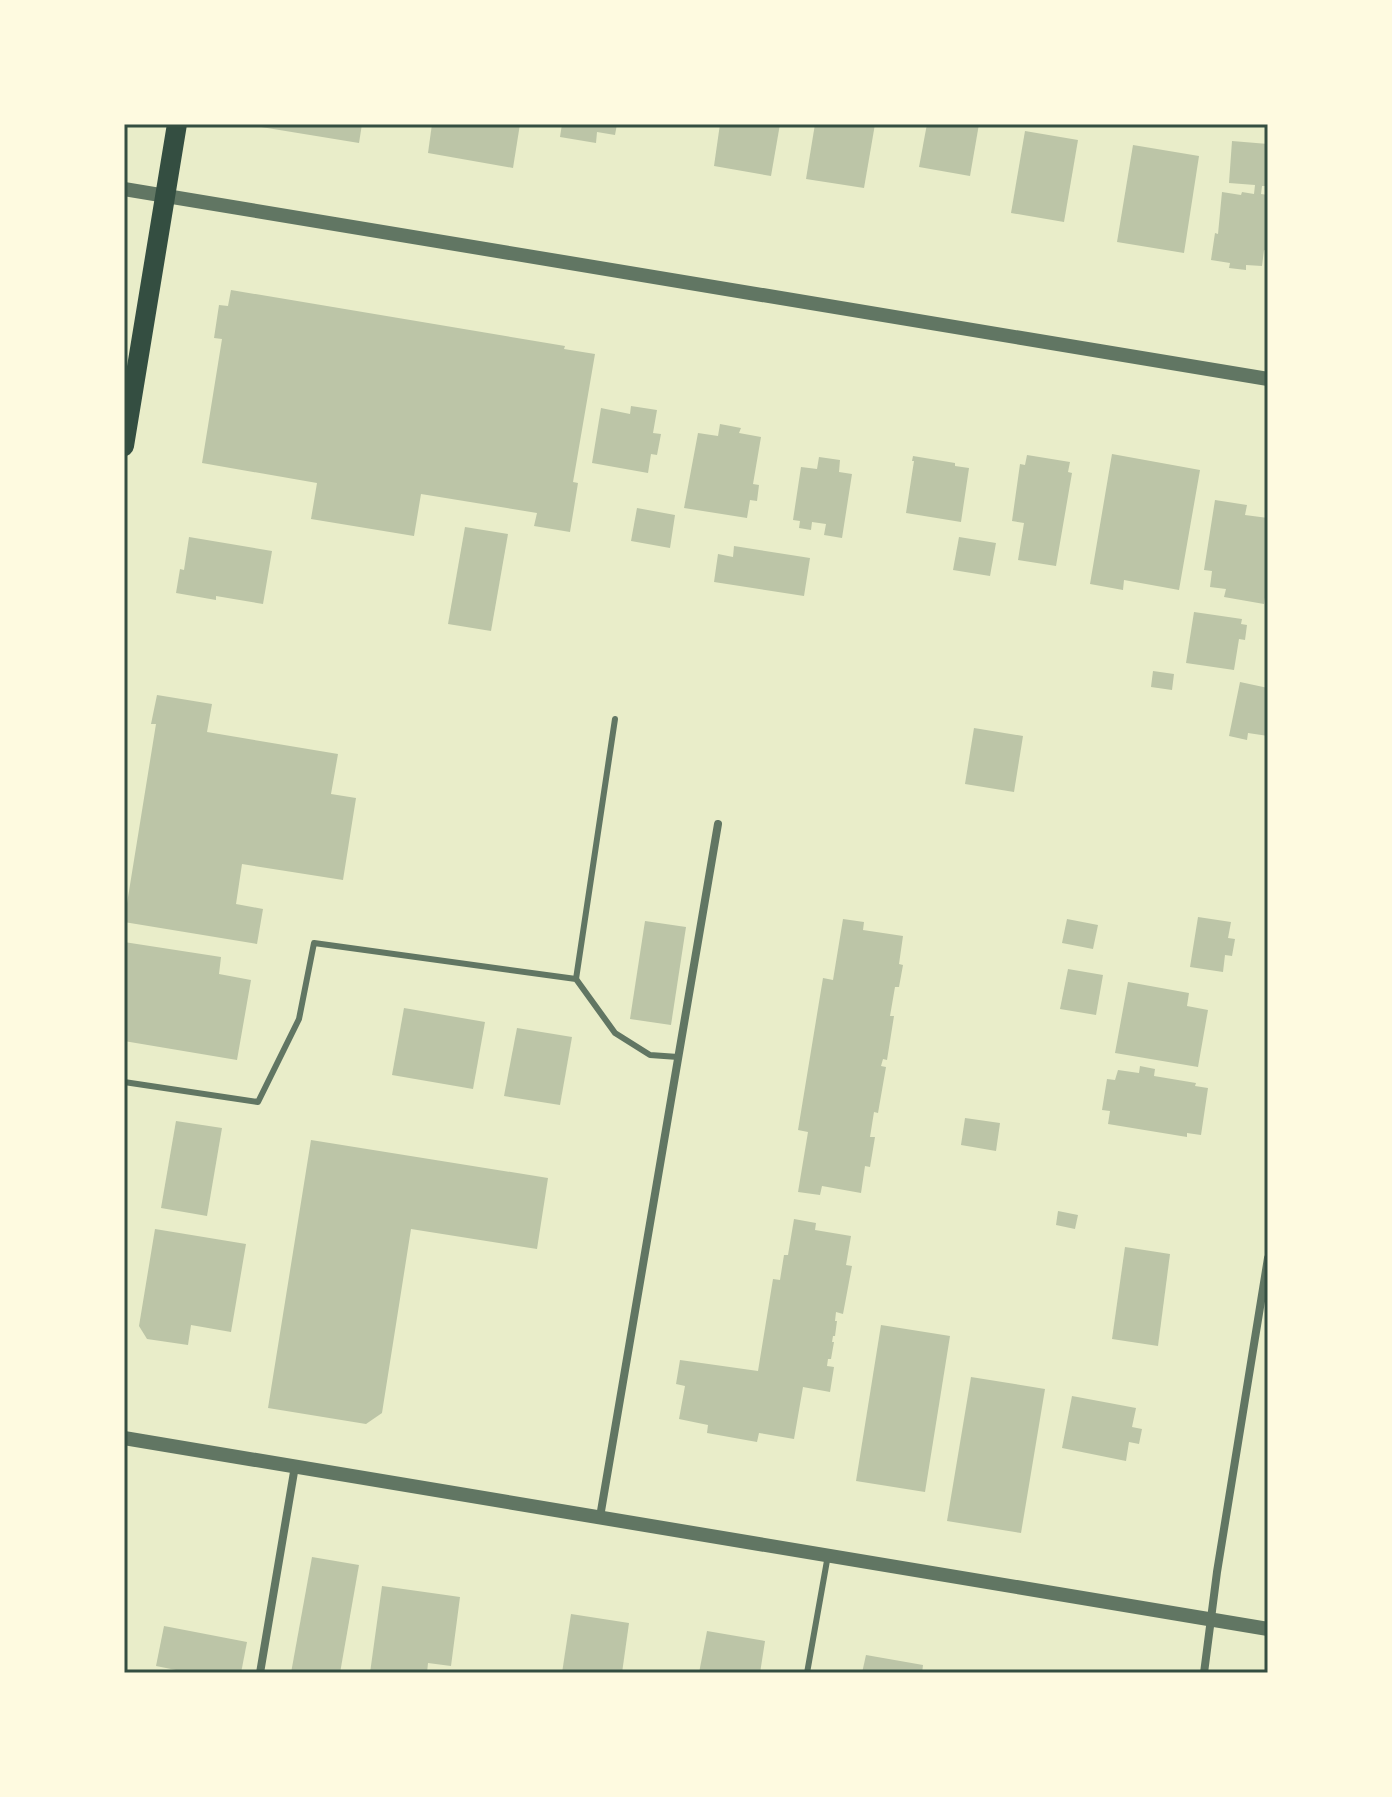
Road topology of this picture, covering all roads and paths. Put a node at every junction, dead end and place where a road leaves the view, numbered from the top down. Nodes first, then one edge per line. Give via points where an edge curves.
1 (177, 124) edge
2 (124, 189) edge
3 (165, 196) junction
4 (1268, 379) edge
5 (124, 446) edge
6 (615, 719) dead end
7 (718, 824) dead end
8 (576, 979) junction
9 (678, 1057) junction
10 (124, 1082) edge
11 (1268, 1258) edge
12 (124, 1438) edge
13 (295, 1466) junction
14 (600, 1517) junction
15 (828, 1555) junction
16 (1211, 1619) junction
17 (1268, 1629) edge
18 (260, 1673) edge
19 (807, 1673) edge
20 (1204, 1673) edge

1 - 3 main road
2 - 3 street
3 - 4 street
3 - 5 main road
6 - 8 lane
7 - 9 street
8 - 9 lane via 615,1033 650,1055
8 - 10 lane via 314,943 299,1019 258,1102
9 - 14 street
11 - 16 street
12 - 13 street
13 - 14 street
13 - 18 street
14 - 15 street
15 - 16 street
15 - 19 lane
16 - 17 street
16 - 20 street

